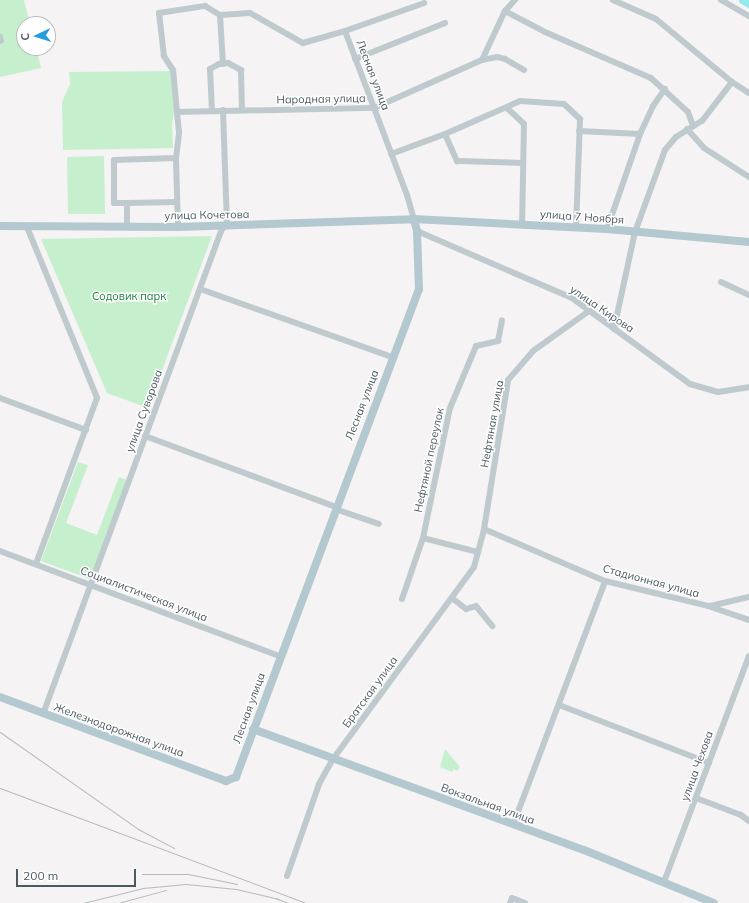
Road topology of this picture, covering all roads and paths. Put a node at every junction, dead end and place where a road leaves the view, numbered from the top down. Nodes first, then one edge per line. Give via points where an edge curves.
1 (515, 0) edge
2 (613, 0) edge
3 (721, 0) edge
4 (424, 3) dead end
5 (505, 11) junction
6 (220, 15) junction
7 (749, 16) edge
8 (445, 23) dead end
9 (345, 31) junction
10 (355, 59) junction
11 (482, 60) junction
12 (223, 64) junction
13 (524, 70) dead end
14 (732, 82) junction
15 (665, 89) junction
16 (749, 93) edge
17 (374, 108) junction
18 (507, 108) junction
19 (223, 110) junction
20 (242, 110) junction
21 (212, 111) junction
22 (177, 112) junction
23 (693, 126) junction
24 (687, 129) junction
25 (579, 131) junction
26 (445, 134) junction
27 (640, 134) junction
28 (391, 154) junction
29 (176, 158) junction
30 (523, 163) junction
31 (749, 176) edge
32 (177, 202) junction
33 (127, 203) junction
34 (414, 219) junction
35 (522, 224) junction
36 (0, 226) edge
37 (27, 227) junction
38 (127, 227) junction
39 (178, 227) junction
40 (222, 227) junction
41 (576, 228) junction
42 (607, 229) junction
43 (417, 231) junction
44 (635, 232) junction
45 (749, 242) edge
46 (721, 282) dead end
47 (200, 289) junction
48 (749, 295) edge
49 (589, 311) junction
50 (502, 320) dead end
51 (614, 329) junction
52 (392, 357) junction
53 (749, 387) edge
54 (0, 398) edge
55 (86, 430) junction
56 (145, 436) junction
57 (336, 507) junction
58 (379, 524) dead end
59 (484, 529) junction
60 (423, 538) junction
61 (0, 551) edge
62 (478, 552) junction
63 (36, 564) junction
64 (605, 581) junction
65 (90, 584) junction
66 (749, 597) edge
67 (452, 598) junction
68 (402, 599) dead end
69 (708, 606) junction
70 (749, 620) edge
71 (492, 626) dead end
72 (280, 656) junction
73 (749, 656) edge
74 (0, 697) edge
75 (558, 705) junction
76 (43, 714) junction
77 (253, 729) junction
78 (333, 759) junction
79 (709, 763) junction
80 (231, 780) joint
81 (696, 798) junction
82 (749, 821) edge
83 (512, 825) junction
84 (287, 876) dead end
85 (664, 882) junction
86 (696, 899) edge
87 (510, 903) edge
88 (525, 903) edge
89 (714, 903) edge

1 - 5 street
2 - 14 street via 656,19
3 - 7 street
4 - 9 street
5 - 11 street
5 - 15 street via 545,32 651,78
6 - 9 street via 250,12 301,43
6 - 12 street
6 - 22 street via 205,6 159,13 164,56 173,70
8 - 10 street
9 - 10 street, Лесная улица
10 - 17 street, Лесная улица
11 - 13 street, Народная улица via 497,57
11 - 17 street, Народная улица
12 - 20 street via 228,63 241,70
12 - 21 street via 210,69
14 - 16 street
14 - 23 street via 702,121
15 - 23 street via 688,112
15 - 27 street via 653,106
17 - 20 street, Народная улица
17 - 28 street, Лесная улица
18 - 25 street via 520,101 564,104 580,119
18 - 26 street
18 - 30 street via 524,124
19 - 20 street, Народная улица
19 - 21 street, Народная улица
19 - 40 street, улица Суворова
21 - 22 street, Народная улица
22 - 29 street via 179,132
23 - 24 street
24 - 31 street via 704,148
24 - 44 street via 676,136 665,150
25 - 27 street
25 - 41 street
26 - 28 street
26 - 30 street via 457,161
27 - 42 street
28 - 34 street, Лесная улица
29 - 32 street
29 - 33 street via 114,160 114,203
30 - 35 street
32 - 33 street
32 - 39 street
33 - 38 street
34 - 35 main road, улица 7 Ноября
34 - 40 main road, улица Кочетова
34 - 43 main road, Лесная улица
35 - 41 main road, улица 7 Ноября
36 - 37 main road, улица Кочетова
37 - 38 main road, улица Кочетова
37 - 55 street via 97,398
38 - 39 main road, улица Кочетова
39 - 40 main road, улица Кочетова
40 - 47 street, улица Суворова
41 - 42 main road, улица 7 Ноября
42 - 44 main road, улица 7 Ноября
43 - 49 street, улица Кирова via 572,298
43 - 52 main road, Лесная улица via 419,289
44 - 45 main road, улица 7 Ноября
44 - 51 street
46 - 48 street
47 - 52 street
47 - 56 street, улица Суворова
49 - 51 street, улица Кирова
49 - 59 street, Нефтяная улица via 533,350 508,380
50 - 60 street, Нефтяной переулок via 498,342 476,346 450,408
51 - 53 street, улица Кирова via 690,384 718,392
52 - 57 main road, Лесная улица
54 - 55 street
55 - 63 street
56 - 57 street
56 - 65 street, улица Суворова
57 - 58 street via 338,510
57 - 72 main road, Лесная улица
59 - 62 street, Братская улица
59 - 64 street, Стадионная улица
60 - 62 street
60 - 68 street, Нефтяной переулок
61 - 63 street, Социалистическая улица
62 - 67 street, Братская улица via 474,567
63 - 65 street, Социалистическая улица
64 - 69 street, Стадионная улица
64 - 75 street
65 - 72 street, Социалистическая улица
65 - 76 street, улица Суворова
66 - 69 street
67 - 71 street via 466,609 476,606
67 - 78 street, Братская улица
69 - 70 street, Стадионная улица
72 - 77 main road, Лесная улица
73 - 79 street, улица Чехова
74 - 76 main road, Железнодорожная улица
75 - 79 street
75 - 83 street
76 - 80 main road, Железнодорожная улица via 226,781
77 - 78 main road, Вокзальная улица
77 - 80 main road, Лесная улица via 236,777
78 - 83 main road, Вокзальная улица
78 - 84 street, Братская улица via 320,784
79 - 81 street, улица Чехова
81 - 82 street via 741,815
81 - 85 street, улица Чехова
83 - 85 main road, Вокзальная улица
85 - 86 main road, Вокзальная улица
86 - 89 main road, Вокзальная улица
87 - 88 street via 512,898

